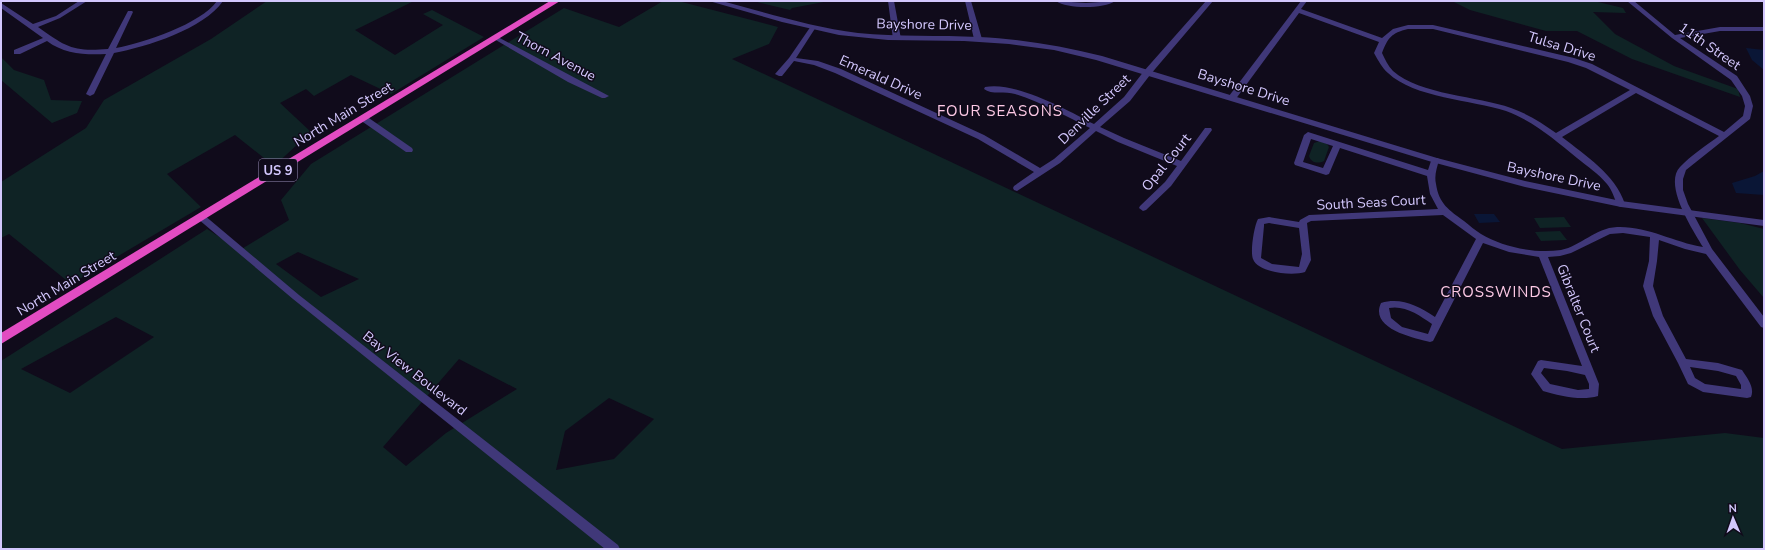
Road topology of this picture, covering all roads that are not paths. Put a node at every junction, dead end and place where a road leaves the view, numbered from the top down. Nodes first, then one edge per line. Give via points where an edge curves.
1 (84, 1) edge
2 (220, 1) edge
3 (556, 1) edge
4 (712, 1) edge
5 (891, 1) edge
6 (968, 1) edge
7 (1059, 1) edge
8 (1112, 1) edge
9 (1210, 1) edge
10 (1304, 1) edge
11 (1630, 1) edge
12 (1, 5) edge
13 (1297, 10) junction
14 (130, 12) dead end
15 (33, 27) junction
16 (813, 27) junction
17 (1764, 29) edge
18 (1674, 37) junction
19 (48, 38) junction
20 (496, 38) junction
21 (897, 39) junction
22 (978, 39) junction
23 (1383, 41) junction
24 (110, 50) junction
25 (18, 52) dead end
26 (792, 59) junction
27 (1147, 73) junction
28 (779, 74) dead end
29 (988, 89) dead end
30 (1636, 90) junction
31 (90, 94) dead end
32 (605, 96) dead end
33 (1232, 98) junction
34 (363, 118) junction
35 (1095, 128) junction
36 (1208, 130) dead end
37 (1724, 135) junction
38 (1556, 137) junction
39 (1337, 145) junction
40 (409, 150) dead end
41 (1435, 160) junction
42 (1182, 165) junction
43 (1040, 172) junction
44 (1431, 174) junction
45 (1017, 188) dead end
46 (1621, 204) junction
47 (1143, 208) dead end
48 (1444, 212) junction
49 (1690, 214) junction
50 (201, 217) junction
51 (1764, 223) edge
52 (1303, 226) junction
53 (1655, 235) junction
54 (1480, 238) junction
55 (1709, 251) junction
56 (1542, 254) junction
57 (1437, 323) junction
58 (1764, 324) edge
59 (1, 339) edge
60 (1683, 362) junction
61 (1589, 372) junction
62 (614, 549) edge

1 - 15 street via 58,17
2 - 24 street via 200,19 178,30 139,44
3 - 20 highway, North Main Street / US 9
4 - 16 street, Bayshore Drive
5 - 21 street
6 - 22 street
7 - 8 street via 1084,6
9 - 27 street, Denville Street
10 - 13 street
11 - 18 street, 11th Street
12 - 15 street
13 - 23 street
13 - 33 street
14 - 24 street
15 - 19 street
16 - 21 street, Bayshore Drive
16 - 26 street
17 - 18 street via 1720,30
18 - 37 street, 11th Street via 1734,78 1746,96 1749,106 1747,117
19 - 24 street via 60,46 74,50
19 - 25 street
20 - 32 street, Thorn Avenue
20 - 34 highway, North Main Street / US 9
21 - 22 street, Bayshore Drive
22 - 27 street, Bayshore Drive via 1058,49
23 - 30 street, Tulsa Drive via 1395,30 1433,27 1572,60
23 - 38 street via 1378,53 1381,60 1393,74 1404,81 1511,111 1524,116
24 - 31 street
26 - 28 street
26 - 43 street, Emerald Drive via 815,63 838,72 981,137
27 - 33 street, Bayshore Drive
27 - 35 street, Denville Street via 1127,99
29 - 35 street via 1009,90 1025,95
30 - 37 street, Tulsa Drive
30 - 38 street
33 - 41 street, Bayshore Drive
34 - 40 street
34 - 50 highway, North Main Street / US 9
35 - 42 street
35 - 43 street, Denville Street via 1057,161
36 - 42 street, Opal Court
37 - 49 street, 11th Street via 1682,169 1679,190
38 - 46 street via 1605,175 1619,195
39 - 39 street via 1308,135 1298,163 1326,172
39 - 44 street
41 - 44 street
41 - 46 street, Bayshore Drive via 1525,184
42 - 47 street, Opal Court via 1163,189
43 - 45 street, Denville Street
44 - 48 street via 1434,193
46 - 49 street, Bayshore Drive
48 - 52 street, South Seas Court via 1309,218 1303,222
48 - 54 street
49 - 51 street, Bayshore Drive
49 - 55 street, 11th Street
50 - 59 highway, North Main Street / US 9
50 - 62 street, Bay View Boulevard via 296,297
52 - 52 street, South Seas Court via 1308,260 1302,270 1280,269 1260,262 1257,258 1257,247 1261,221
53 - 55 street via 1698,250
53 - 56 street via 1611,230 1595,236 1581,246 1562,252
53 - 60 street via 1648,286 1658,316
54 - 56 street via 1522,252
54 - 57 street
55 - 58 street, 11th Street
56 - 61 street, Gibralter Court
57 - 57 street via 1430,338 1409,334 1389,323 1383,313 1384,306 1393,303 1407,306
60 - 60 street via 1691,381 1702,388 1747,394 1746,385 1739,373
61 - 61 street, Gibralter Court via 1594,384 1594,393 1578,394 1546,388 1536,374 1541,364

